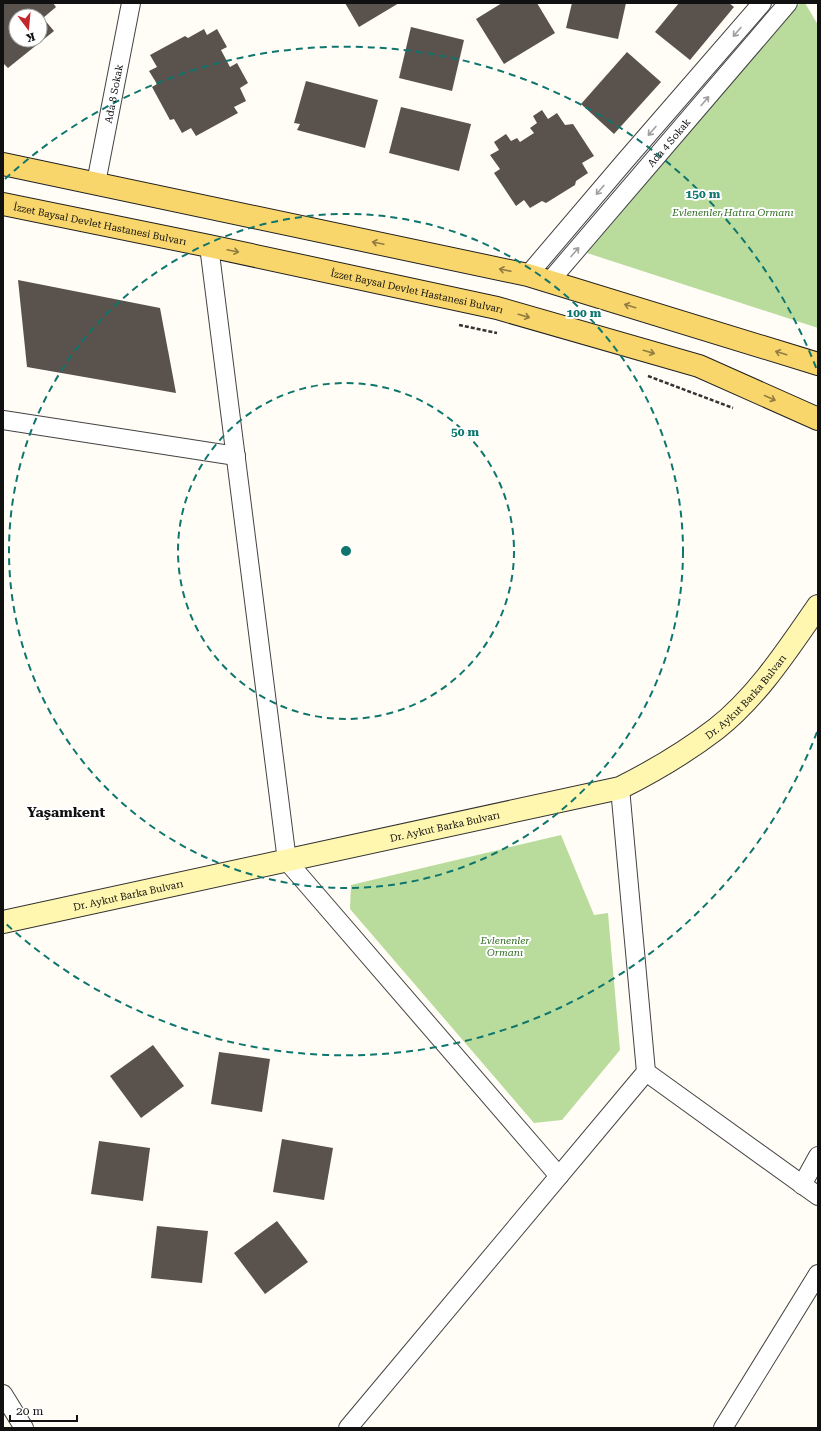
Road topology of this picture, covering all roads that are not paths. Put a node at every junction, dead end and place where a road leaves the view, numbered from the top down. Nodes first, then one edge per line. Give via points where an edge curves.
1 (131, 3) edge
2 (762, 3) edge
3 (788, 3) edge
4 (3, 164) edge
5 (96, 183) junction
6 (3, 204) edge
7 (209, 246) junction
8 (528, 275) junction
9 (549, 282) junction
10 (818, 364) edge
11 (818, 419) edge
12 (3, 420) edge
13 (236, 456) junction
14 (818, 606) edge
15 (620, 788) junction
16 (286, 861) junction
17 (3, 922) edge
18 (646, 1072) junction
19 (818, 1156) edge
20 (559, 1176) junction
21 (802, 1185) junction
22 (818, 1196) edge
23 (818, 1274) edge
24 (3, 1394) edge
25 (24, 1428) edge
26 (348, 1428) edge
27 (723, 1428) edge

1 - 5 street, Ada 8 Sokak
2 -> 8 street, Ada 4 Sokak
9 -> 3 street, Ada 4 Sokak
4 - 5 main road
8 -> 5 main road
6 - 7 main road, İzzet Baysal Devlet Hastanesi Bulvarı
7 -> 11 main road, İzzet Baysal Devlet Hastanesi Bulvarı via 505,310 699,366
7 - 13 street
8 - 9 main road
10 -> 9 main road
12 - 13 street
13 - 16 street
14 - 15 main road, Dr. Aykut Barka Bulvarı via 766,677 722,724 686,751
15 - 16 main road, Dr. Aykut Barka Bulvarı
15 - 18 street
16 - 17 main road, Dr. Aykut Barka Bulvarı
16 - 20 street
18 - 20 street
18 - 21 street
19 - 21 street
20 - 26 street
21 - 22 street
23 - 27 street
24 - 25 street

